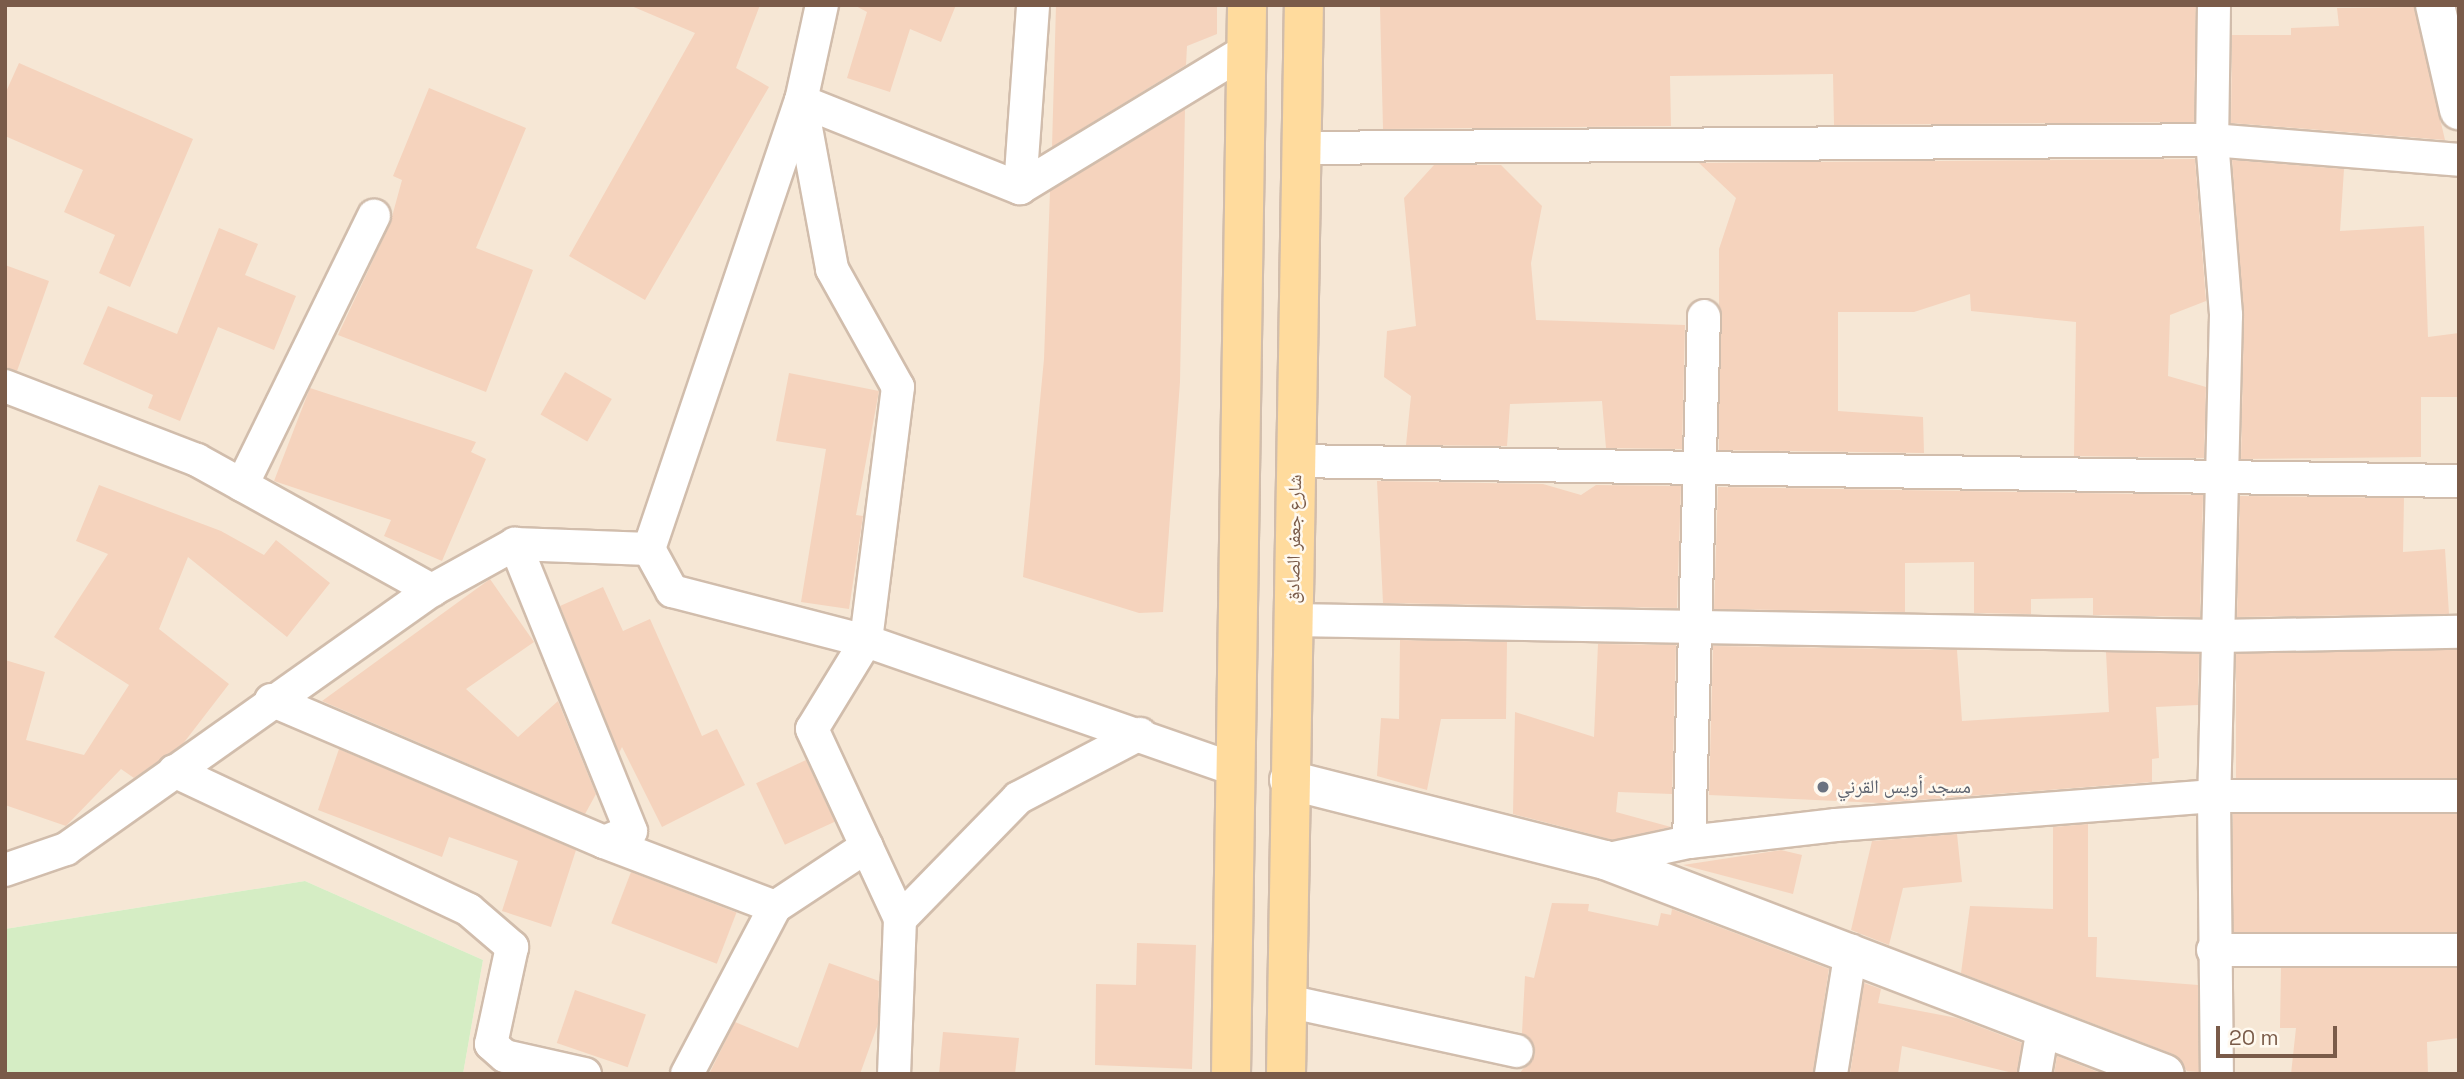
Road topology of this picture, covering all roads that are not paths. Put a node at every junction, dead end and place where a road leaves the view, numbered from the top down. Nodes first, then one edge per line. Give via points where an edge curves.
1 (822, 5) edge
2 (1033, 5) edge
3 (1247, 5) edge
4 (1304, 5) edge
5 (2214, 5) edge
6 (2435, 5) edge
7 (1247, 50) junction
8 (801, 101) junction
9 (2459, 110) edge
10 (2212, 140) junction
11 (1304, 148) junction
12 (2459, 160) edge
13 (1020, 188) junction
14 (374, 216) dead end
15 (1704, 316) dead end
16 (5, 386) edge
17 (1296, 461) junction
18 (1696, 468) junction
19 (2219, 475) junction
20 (2459, 481) edge
21 (242, 485) junction
22 (515, 544) junction
23 (649, 549) junction
24 (432, 590) junction
25 (1292, 620) junction
26 (1693, 625) junction
27 (2459, 632) edge
28 (2218, 636) junction
29 (866, 641) junction
30 (271, 700) junction
31 (1140, 734) junction
32 (1236, 770) junction
33 (174, 771) junction
34 (1289, 780) junction
35 (2214, 796) junction
36 (2459, 796) edge
37 (604, 842) junction
38 (1689, 842) junction
39 (867, 846) junction
40 (1605, 860) junction
41 (5, 870) edge
42 (775, 907) junction
43 (900, 919) junction
44 (2213, 950) junction
45 (2459, 950) edge
46 (1851, 951) junction
47 (1287, 1001) junction
48 (2043, 1028) junction
49 (1517, 1051) dead end
50 (2146, 1069) edge
51 (585, 1074) edge
52 (687, 1074) edge
53 (894, 1074) edge
54 (1231, 1074) edge
55 (1286, 1074) edge
56 (1831, 1074) edge
57 (2035, 1074) edge
58 (2217, 1074) edge

1 - 8 street
2 - 13 street
3 - 7 main road
4 - 11 main road, شارع جعفر الصادق
5 - 10 street
6 - 9 street
7 - 13 street
7 - 32 main road
8 - 13 street
8 - 23 street
8 - 29 street via 832,269 898,387
10 - 11 street
10 - 12 street
10 - 19 street via 2226,315
11 - 17 main road, شارع جعفر الصادق
14 - 21 street
15 - 18 street
16 - 21 street via 197,460
17 - 18 street
17 - 25 main road, شارع جعفر الصادق
18 - 19 street
18 - 26 street
19 - 20 street
19 - 28 street
21 - 24 street
22 - 23 street
22 - 24 street
22 - 37 street via 631,831
23 - 29 street via 671,591
24 - 30 street
25 - 26 street
25 - 34 main road, شارع جعفر الصادق
26 - 28 street
26 - 38 street
27 - 28 street
28 - 35 street
29 - 31 street
29 - 39 street via 812,729
30 - 33 street
30 - 37 street
31 - 32 street
31 - 43 street via 1018,799
32 - 54 main road
33 - 41 street via 66,849
33 - 51 street via 469,910 512,947 491,1044 505,1056
34 - 40 street
34 - 47 main road, شارع جعفر الصادق
35 - 36 street
35 - 38 street
35 - 44 street
37 - 42 street
38 - 40 street
39 - 42 street
39 - 43 street
40 - 46 street
42 - 52 street
43 - 53 street
44 - 45 street
44 - 58 street
46 - 48 street
46 - 56 street
47 - 49 street
47 - 55 main road, شارع جعفر الصادق
48 - 50 street
48 - 57 street

